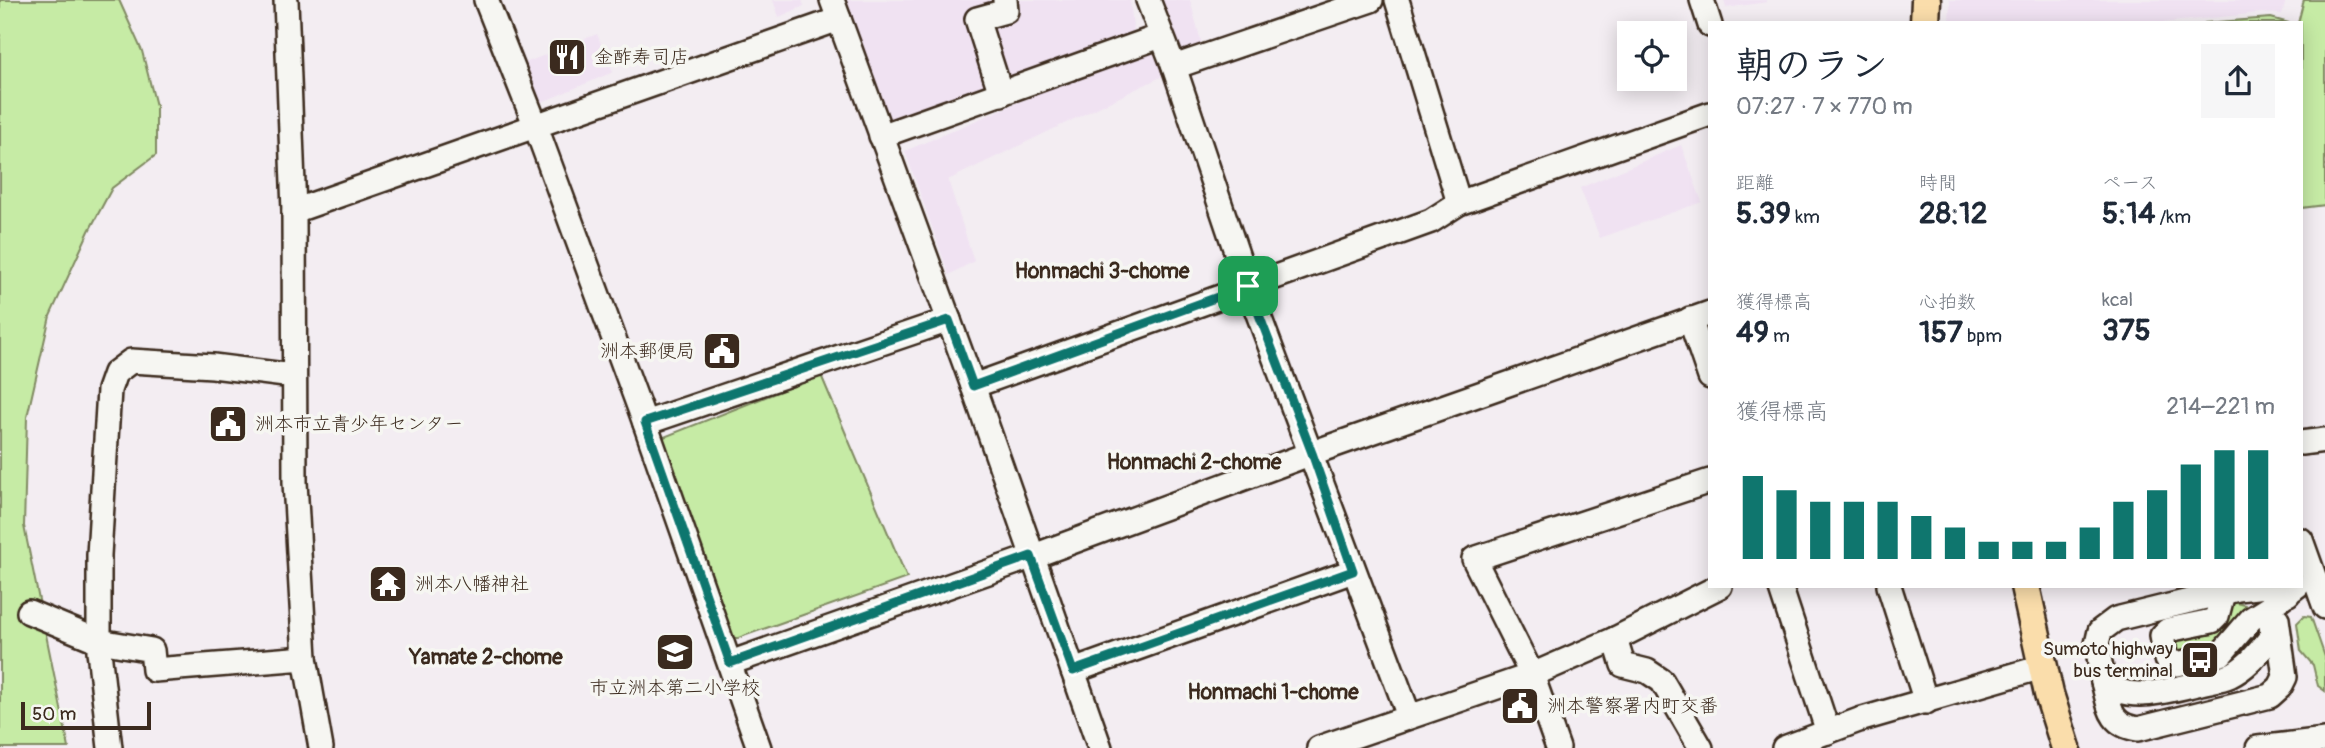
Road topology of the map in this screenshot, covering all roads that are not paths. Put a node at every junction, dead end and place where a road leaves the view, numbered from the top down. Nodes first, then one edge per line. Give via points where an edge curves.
1 (286, 0) edge
2 (486, 0) edge
3 (1005, 0) edge
4 (1148, 0) edge
5 (1371, 0) edge
6 (1397, 0) edge
7 (1702, 0) edge
8 (1926, 0) edge
9 (835, 9) edge
10 (1709, 21) edge
11 (1925, 21) edge
12 (1161, 36) junction
13 (1174, 67) junction
14 (1001, 94) junction
15 (1708, 115) edge
16 (536, 126) junction
17 (881, 136) junction
18 (1459, 203) junction
19 (294, 211) junction
20 (1248, 286) junction
21 (1700, 316) edge
22 (949, 320) junction
23 (1708, 365) edge
24 (293, 376) junction
25 (973, 386) junction
26 (645, 422) junction
27 (2325, 440) edge
28 (2303, 443) edge
29 (1312, 453) junction
30 (1708, 482) edge
31 (1031, 556) junction
32 (1353, 571) junction
33 (1716, 588) edge
34 (1781, 588) edge
35 (1890, 588) edge
36 (2025, 588) edge
37 (2254, 588) edge
38 (2294, 590) edge
39 (2223, 593) junction
40 (2325, 607) edge
41 (29, 612) dead end
42 (1615, 639) junction
43 (99, 641) junction
44 (305, 658) junction
45 (730, 663) junction
46 (2042, 667) junction
47 (1073, 671) junction
48 (1532, 675) junction
49 (2103, 682) junction
50 (1926, 702) junction
51 (1409, 716) junction
52 (1828, 732) junction
53 (2325, 740) edge
54 (2290, 745) edge
55 (110, 748) edge
56 (321, 748) edge
57 (759, 748) edge
58 (1100, 748) edge
59 (1319, 748) edge
60 (1558, 748) edge
61 (1701, 748) edge
62 (1784, 748) edge
63 (2066, 748) edge
64 (2258, 748) edge

1 - 19 street
2 - 16 street
3 - 14 street via 1006,11 977,19
4 - 12 street
5 - 13 street
6 - 18 street
7 - 10 street
8 - 11 main road
9 - 16 street
9 - 17 street
12 - 13 street
12 - 14 street
13 - 20 street
14 - 17 street
15 - 18 street
16 - 19 street
16 - 26 street
17 - 22 street
18 - 20 street via 1431,221
19 - 24 street
20 - 25 street
20 - 29 street
21 - 23 street
21 - 29 street
22 - 25 street
22 - 26 street
24 - 43 street via 131,361 115,373 108,390
24 - 44 street
25 - 31 street
26 - 45 street
27 - 28 street
29 - 31 street
29 - 32 street
30 - 48 street via 1474,559
31 - 45 street
31 - 47 street
32 - 47 street
32 - 51 street
33 - 42 street
34 - 52 street
35 - 50 street
36 - 46 main road
37 - 39 street
38 - 39 street via 2251,620 2221,654 2177,664 2166,659 2162,636 2168,630 2212,621
38 - 40 street
38 - 49 street via 2272,636 2251,663 2228,677 2129,694
38 - 49 street via 2277,613 2285,677 2270,696 2138,729 2124,727 2113,717
39 - 49 street via 2116,620 2100,631 2097,645
41 - 43 street
42 - 48 street
42 - 61 street via 1623,665 1647,671 1661,681
43 - 44 street via 152,650 154,670
43 - 55 street
44 - 56 street
45 - 57 street
46 - 50 street
46 - 63 main road
47 - 58 street
48 - 51 street
48 - 60 street
50 - 52 street
51 - 59 street
52 - 62 street
53 - 54 street
54 - 64 street

